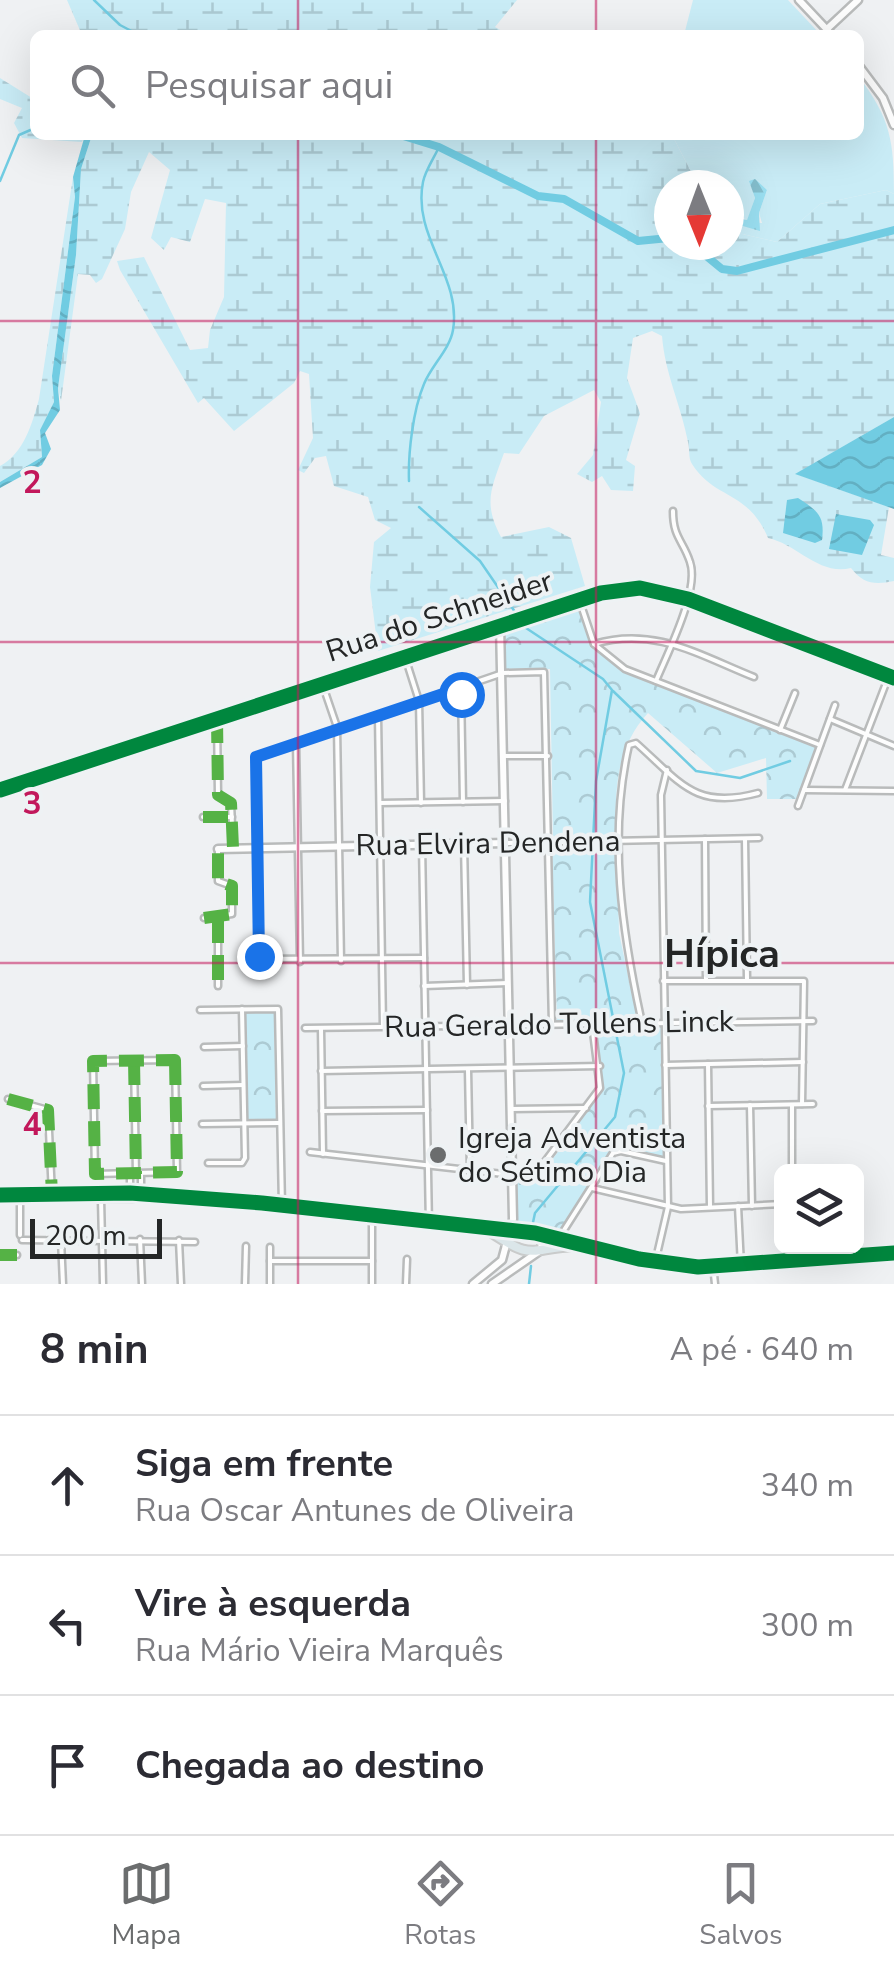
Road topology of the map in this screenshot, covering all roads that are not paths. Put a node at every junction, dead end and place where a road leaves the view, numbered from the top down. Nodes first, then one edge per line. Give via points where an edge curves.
1 (800, 0) edge
2 (858, 0) edge
3 (827, 30) edge
4 (831, 30) edge
5 (864, 73) edge
6 (894, 125) edge
7 (673, 512) dead end
8 (579, 599) junction
9 (688, 599) junction
10 (500, 625) junction
11 (594, 644) junction
12 (670, 644) junction
13 (405, 656) junction
14 (503, 673) junction
15 (754, 676) dead end
16 (892, 677) edge
17 (656, 682) junction
18 (322, 684) junction
19 (461, 688) junction
20 (795, 692) dead end
21 (419, 701) junction
22 (835, 706) dead end
23 (378, 714) junction
24 (217, 718) junction
25 (830, 719) junction
26 (337, 727) junction
27 (780, 730) junction
28 (866, 734) junction
29 (296, 742) junction
30 (820, 745) junction
31 (894, 746) edge
32 (504, 756) junction
33 (548, 756) junction
34 (667, 770) junction
35 (0, 790) edge
36 (804, 790) junction
37 (845, 790) junction
38 (894, 791) edge
39 (758, 792) dead end
40 (505, 801) junction
41 (421, 802) junction
42 (463, 802) junction
43 (380, 804) junction
44 (798, 806) dead end
45 (204, 817) dead end
46 (232, 818) junction
47 (745, 838) junction
48 (759, 838) dead end
49 (662, 840) junction
50 (705, 840) junction
51 (620, 841) junction
52 (550, 842) junction
53 (506, 843) junction
54 (381, 844) junction
55 (464, 844) junction
56 (422, 845) junction
57 (340, 846) junction
58 (299, 847) junction
59 (232, 848) junction
60 (257, 848) junction
61 (218, 849) joint
62 (204, 918) dead end
63 (218, 918) junction
64 (424, 958) junction
65 (245, 959) dead end
66 (382, 959) junction
67 (259, 961) junction
68 (341, 961) junction
69 (300, 962) junction
70 (748, 979) junction
71 (706, 980) junction
72 (664, 981) junction
73 (508, 983) junction
74 (467, 984) junction
75 (218, 986) dead end
76 (424, 986) junction
77 (242, 1009) junction
78 (200, 1010) dead end
79 (805, 1020) junction
80 (813, 1020) dead end
81 (642, 1022) junction
82 (664, 1022) junction
83 (509, 1024) junction
84 (552, 1024) junction
85 (592, 1024) junction
86 (383, 1026) junction
87 (425, 1026) junction
88 (305, 1028) dead end
89 (320, 1028) junction
90 (243, 1046) junction
91 (204, 1047) dead end
92 (134, 1060) junction
93 (803, 1062) junction
94 (708, 1064) junction
95 (665, 1065) junction
96 (600, 1066) junction
97 (510, 1068) junction
98 (426, 1069) junction
99 (468, 1069) junction
100 (321, 1071) junction
101 (243, 1085) junction
102 (203, 1086) dead end
103 (8, 1099) dead end
104 (792, 1104) junction
105 (802, 1104) junction
106 (814, 1104) dead end
107 (708, 1106) junction
108 (750, 1106) junction
109 (587, 1108) junction
110 (427, 1110) junction
111 (511, 1110) junction
112 (322, 1111) junction
113 (244, 1123) junction
114 (280, 1123) junction
115 (202, 1124) dead end
116 (310, 1152) dead end
117 (323, 1154) junction
118 (667, 1162) junction
119 (208, 1163) dead end
120 (792, 1164) edge
121 (428, 1165) junction
122 (470, 1170) junction
123 (136, 1174) junction
124 (512, 1175) junction
125 (592, 1188) junction
126 (130, 1194) junction
127 (142, 1194) junction
128 (0, 1195) edge
129 (20, 1195) junction
130 (52, 1195) junction
131 (100, 1196) junction
132 (155, 1196) junction
133 (774, 1205) edge
134 (738, 1206) junction
135 (752, 1206) junction
136 (668, 1207) junction
137 (282, 1208) junction
138 (710, 1208) junction
139 (372, 1218) junction
140 (429, 1224) junction
141 (484, 1230) junction
142 (511, 1230) junction
143 (535, 1234) junction
144 (498, 1238) junction
145 (559, 1238) junction
146 (61, 1240) junction
147 (101, 1240) junction
148 (140, 1240) junction
149 (179, 1240) junction
150 (196, 1242) dead end
151 (246, 1246) dead end
152 (508, 1246) junction
153 (584, 1246) junction
154 (270, 1247) dead end
155 (539, 1252) junction
156 (894, 1253) edge
157 (0, 1255) edge
158 (17, 1255) dead end
159 (406, 1259) dead end
160 (502, 1260) junction
161 (270, 1261) junction
162 (372, 1261) junction
163 (656, 1262) junction
164 (741, 1265) junction
165 (713, 1267) junction
166 (488, 1273) junction
167 (499, 1282) edge
168 (63, 1284) edge
169 (103, 1284) edge
170 (142, 1284) edge
171 (180, 1284) edge
172 (245, 1284) edge
173 (270, 1284) edge
174 (372, 1284) edge
175 (406, 1284) edge
176 (473, 1284) edge
177 (716, 1284) edge

1 - 3 street
2 - 4 street
5 - 6 street
7 - 9 street via 674,537 690,561
8 - 9 street, Rua do Schneider via 640,588
8 - 10 street, Rua do Schneider
8 - 11 street
9 - 12 street
9 - 16 street, Rua do Schneider
10 - 13 street, Rua do Schneider
10 - 14 street
11 - 12 street via 624,635
11 - 17 street via 625,670
12 - 15 street
12 - 17 street
13 - 18 street, Rua do Schneider
13 - 21 street
14 - 19 street
14 - 32 street
14 - 33 street via 546,673
16 - 28 street
17 - 27 street
18 - 24 street, Rua do Schneider
18 - 26 street
19 - 21 street
19 - 42 street
20 - 27 street
21 - 23 street
21 - 41 street
22 - 25 street
23 - 26 street
23 - 43 street
24 - 35 street, Rua do Schneider
24 - 46 street via 218,796 231,804
25 - 28 street
25 - 30 street
26 - 29 street
26 - 57 street
27 - 30 street
28 - 31 street
28 - 37 street
29 - 58 street
29 - 60 street via 256,757
30 - 36 street
32 - 33 street
32 - 40 street
33 - 52 street
34 - 39 street via 699,796 716,800
34 - 49 street
34 - 51 street via 636,743 628,746 619,787
36 - 37 street
36 - 44 street
37 - 38 street
40 - 42 street
40 - 53 street
41 - 42 street
41 - 43 street
43 - 54 street
45 - 46 street
46 - 59 street
47 - 48 street, Rua Elvira Dendena
47 - 50 street, Rua Elvira Dendena
47 - 70 street
49 - 50 street, Rua Elvira Dendena
49 - 51 street, Rua Elvira Dendena
49 - 72 street
50 - 71 street
51 - 52 street, Rua Elvira Dendena
51 - 81 street via 622,932
52 - 53 street, Rua Elvira Dendena
52 - 84 street
53 - 55 street, Rua Elvira Dendena
53 - 73 street
54 - 56 street, Rua Elvira Dendena
54 - 57 street, Rua Elvira Dendena
54 - 66 street
55 - 56 street, Rua Elvira Dendena
55 - 74 street
56 - 64 street
57 - 58 street, Rua Elvira Dendena
57 - 68 street
58 - 60 street, Rua Elvira Dendena
58 - 69 street
59 - 60 street, Rua Elvira Dendena
59 - 61 street, Rua Elvira Dendena
60 - 67 street
61 - 63 street via 218,884 232,886 232,914
62 - 63 street
63 - 75 street
64 - 66 street
64 - 76 street
65 - 67 street
66 - 68 street
66 - 86 street
67 - 69 street
68 - 69 street
70 - 71 street
70 - 79 street via 804,981
71 - 72 street
72 - 82 street
73 - 74 street
73 - 83 street
74 - 76 street
76 - 87 street
77 - 78 street
77 - 90 street
77 - 114 street via 278,1009
79 - 80 street, Rua Geraldo Tollens Linck
79 - 82 street, Rua Geraldo Tollens Linck
79 - 93 street
81 - 82 street, Rua Geraldo Tollens Linck
81 - 85 street, Rua Geraldo Tollens Linck
82 - 95 street
83 - 84 street, Rua Geraldo Tollens Linck
83 - 87 street, Rua Geraldo Tollens Linck
83 - 97 street
84 - 85 street, Rua Geraldo Tollens Linck
85 - 96 street
86 - 87 street, Rua Geraldo Tollens Linck
86 - 89 street, Rua Geraldo Tollens Linck
87 - 98 street
88 - 89 street, Rua Geraldo Tollens Linck
89 - 100 street
90 - 91 street
90 - 101 street
92 - 123 street
92 - 123 street via 93,1062 95,1174
92 - 123 street via 176,1060 178,1172
93 - 94 street
93 - 105 street
94 - 95 street
94 - 107 street
95 - 118 street
96 - 97 street
96 - 109 street via 600,1088
97 - 99 street
97 - 111 street
98 - 99 street
98 - 100 street
98 - 110 street
99 - 122 street
100 - 112 street
101 - 102 street
101 - 113 street
103 - 130 street via 48,1110
104 - 105 street
104 - 108 street
104 - 120 street
105 - 106 street
107 - 108 street
107 - 138 street
108 - 135 street
109 - 111 street
109 - 124 street via 544,1167
110 - 112 street
110 - 121 street
111 - 124 street
112 - 117 street
113 - 114 street
113 - 115 street
113 - 119 street via 244,1161
114 - 137 street
116 - 117 street
117 - 121 street
118 - 125 street via 616,1151
118 - 136 street
121 - 122 street
121 - 140 street
122 - 124 street
123 - 126 street
123 - 127 street
124 - 142 street
125 - 136 street
125 - 145 street
126 - 127 main road
126 - 131 main road
127 - 132 main road
128 - 129 main road
129 - 130 main road
129 - 146 street via 21,1238
130 - 131 main road
131 - 132 main road
131 - 147 street
132 - 137 main road
133 - 135 street
134 - 135 street
134 - 138 street
134 - 164 street
136 - 138 street
136 - 163 street
137 - 139 main road
139 - 140 main road
139 - 162 street
140 - 141 main road
141 - 142 main road
141 - 144 main road
142 - 143 main road
142 - 152 street
143 - 145 main road
143 - 155 street via 542,1240
144 - 152 main road
144 - 160 street
145 - 153 main road
146 - 147 street
146 - 168 street
147 - 148 street
147 - 169 street
148 - 149 street
148 - 170 street
149 - 150 street
149 - 171 street
151 - 172 street
152 - 155 main road
152 - 160 street
153 - 155 main road
153 - 163 main road
154 - 161 street
155 - 167 street
156 - 164 main road
157 - 158 street
159 - 175 street
160 - 166 street
161 - 162 street
161 - 173 street
162 - 174 street
163 - 165 main road
164 - 165 main road
165 - 177 street
166 - 167 street
166 - 176 street

